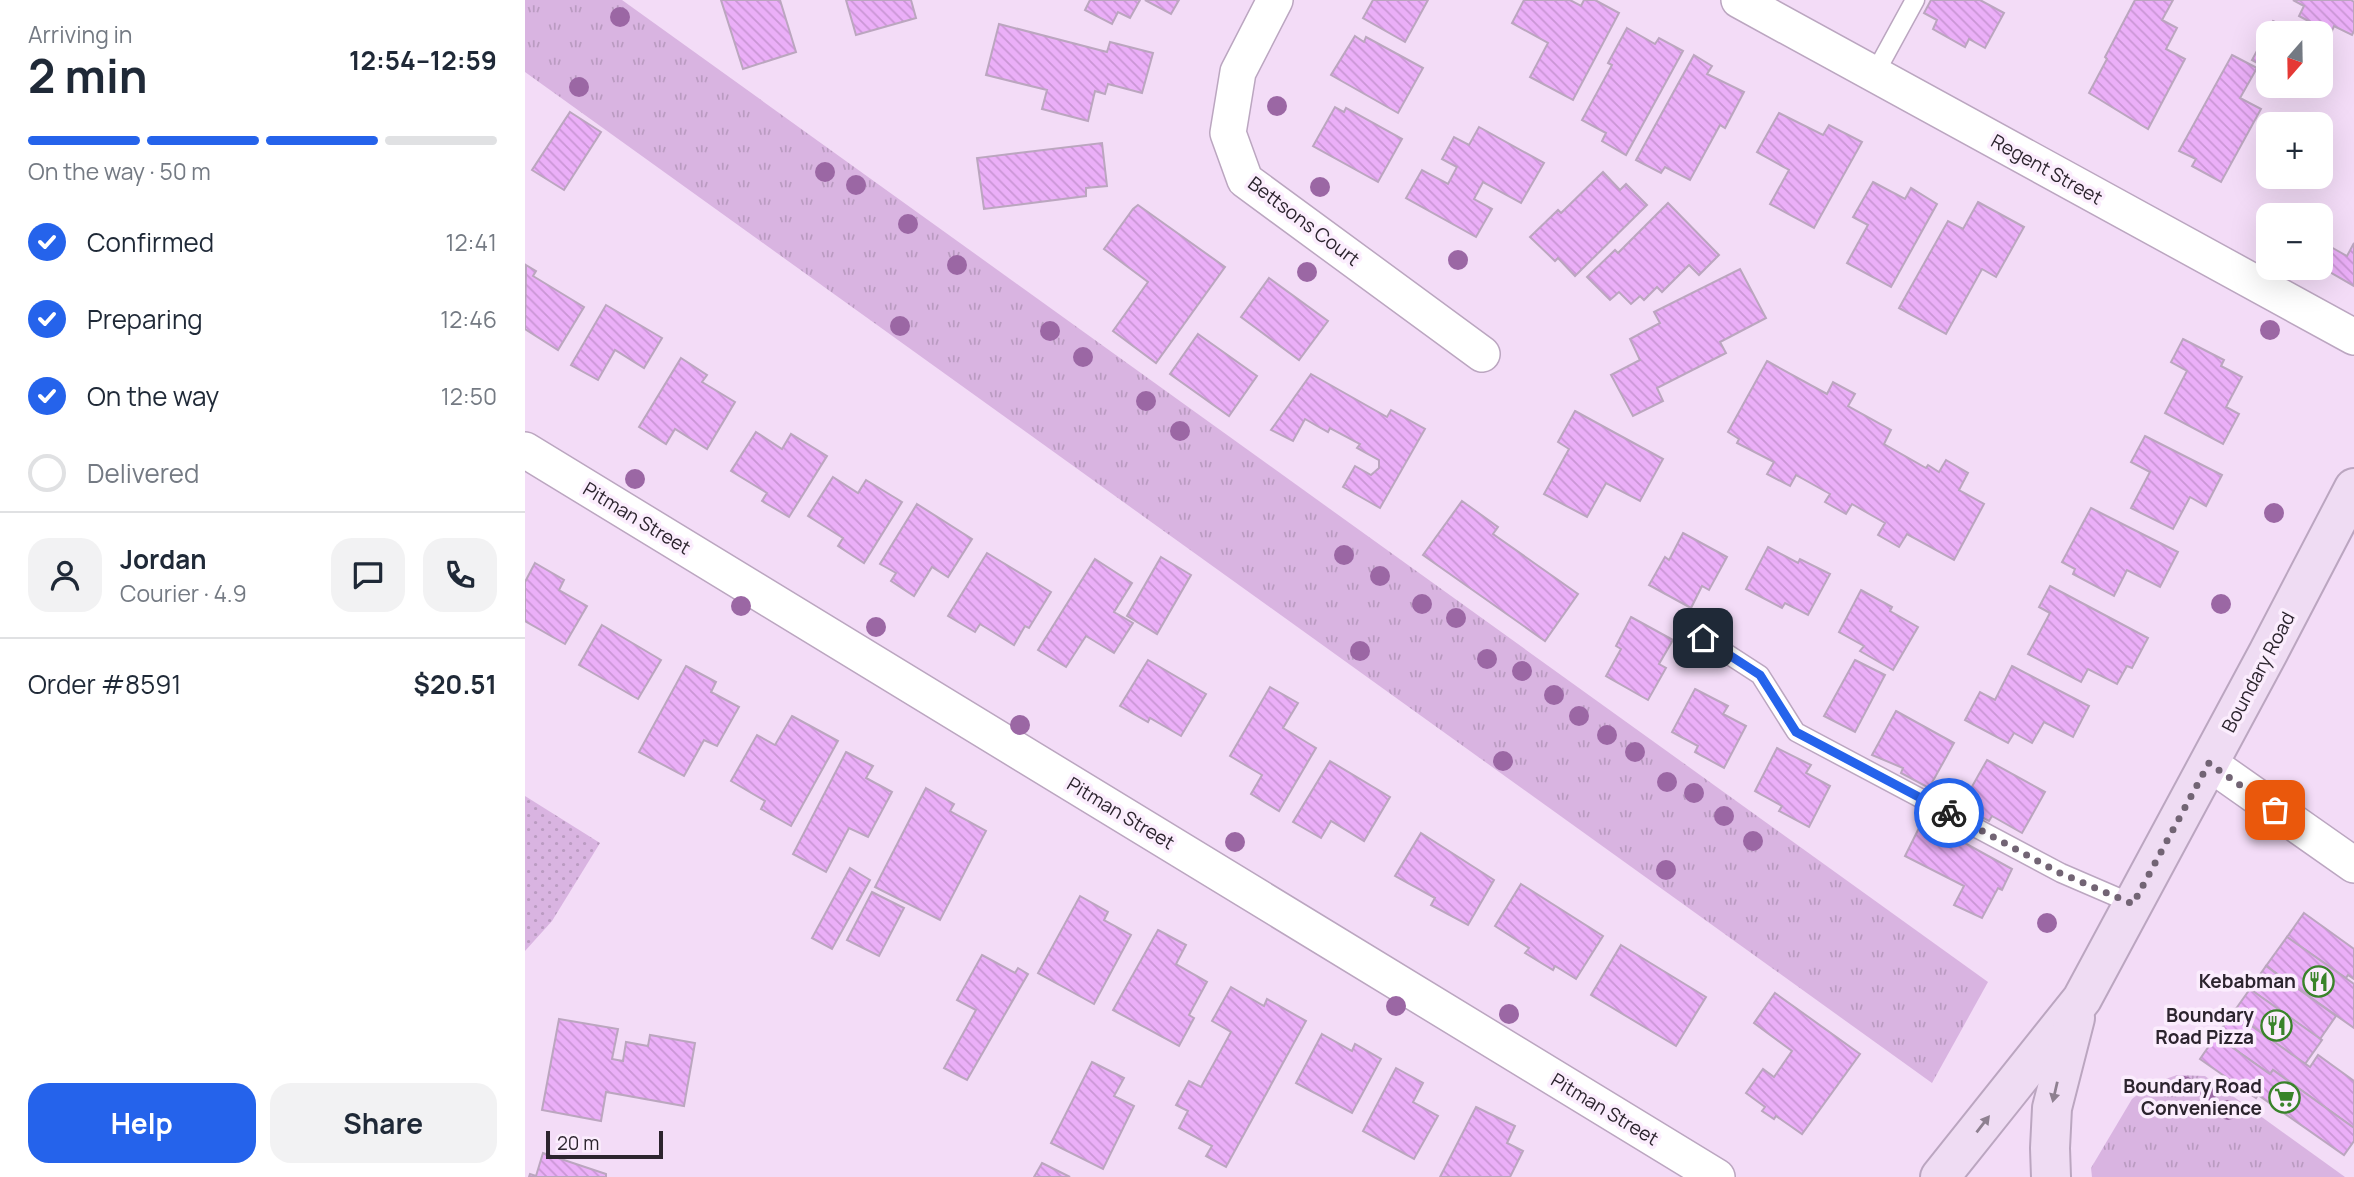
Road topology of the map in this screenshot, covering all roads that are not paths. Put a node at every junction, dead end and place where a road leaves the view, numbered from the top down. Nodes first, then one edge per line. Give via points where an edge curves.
1 (1275, 0) edge
2 (1739, 0) edge
3 (1915, 0) edge
4 (1874, 75) junction
5 (2354, 337) edge
6 (1482, 354) dead end
7 (525, 450) edge
8 (2354, 488) edge
9 (1703, 638) dead end
10 (2209, 763) junction
11 (2354, 865) edge
12 (2133, 904) junction
13 (2080, 1002) junction
14 (1717, 1177) edge
15 (1940, 1177) edge
16 (2051, 1177) edge

1 - 6 street, Bettsons Court via 1238,72 1228,133 1245,180
2 - 4 street, Regent Street
3 - 4 lane
4 - 5 street, Regent Street
7 - 14 street, Pitman Street
8 - 10 main road, Boundary Road
9 - 12 lane via 1760,675 1796,732 2060,873
10 - 11 street
10 - 12 main road, Boundary Road
12 - 13 main road, Boundary Road
15 -> 13 main road, Boundary Road
13 -> 16 main road, Boundary Road via 2052,1108

